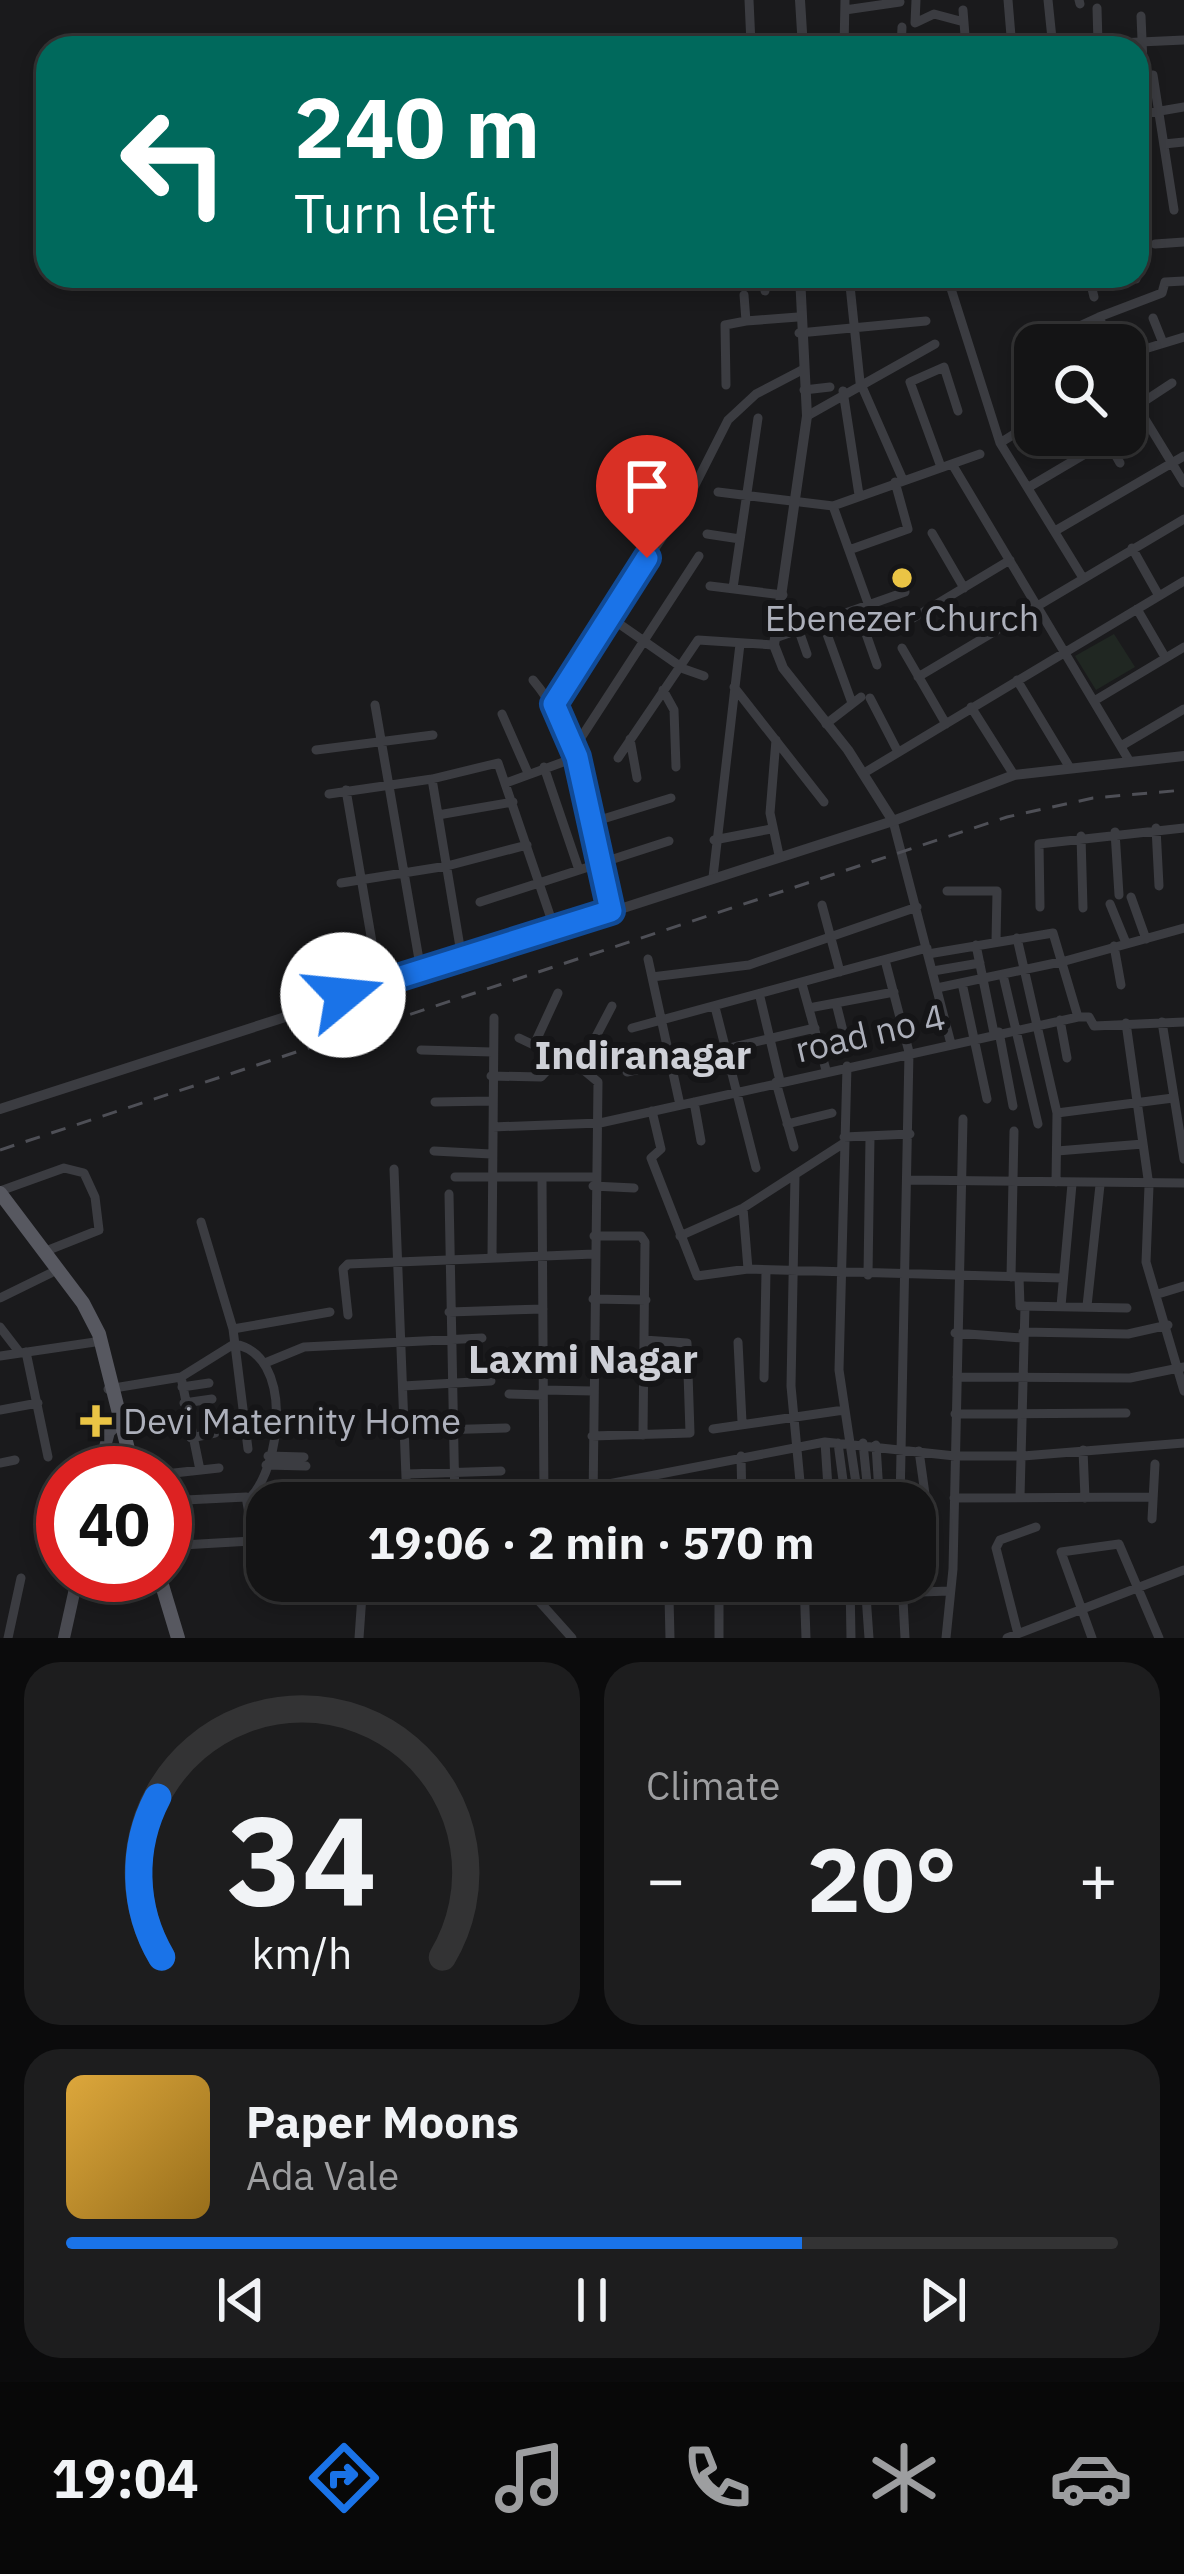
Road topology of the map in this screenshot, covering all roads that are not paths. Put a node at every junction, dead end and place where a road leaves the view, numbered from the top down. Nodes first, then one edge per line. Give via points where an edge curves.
1 (748, 0) edge
2 (800, 0) edge
3 (916, 0) edge
4 (1008, 0) edge
5 (1048, 0) edge
6 (900, 2) edge
7 (845, 5) edge
8 (1097, 8) dead end
9 (1141, 16) dead end
10 (902, 28) dead end
11 (750, 36) edge
12 (802, 36) edge
13 (844, 36) edge
14 (902, 36) edge
15 (965, 36) edge
16 (1011, 36) edge
17 (1052, 36) edge
18 (1098, 36) edge
19 (1142, 36) edge
20 (1184, 40) edge
21 (1149, 41) edge
22 (1153, 76) dead end
23 (1184, 106) edge
24 (1159, 112) junction
25 (1149, 113) edge
26 (1184, 142) edge
27 (1164, 144) junction
28 (1184, 182) edge
29 (1171, 184) junction
30 (1174, 211) dead end
31 (1184, 242) edge
32 (1155, 244) dead end
33 (1184, 281) edge
34 (740, 288) edge
35 (800, 288) edge
36 (850, 288) edge
37 (950, 288) edge
38 (1092, 288) edge
39 (1094, 297) dead end
40 (880, 312) dead end
41 (799, 317) junction
42 (1099, 317) junction
43 (1154, 318) dead end
44 (746, 321) junction
45 (926, 321) dead end
46 (1084, 324) edge
47 (1102, 324) edge
48 (882, 325) junction
49 (855, 328) junction
50 (799, 333) junction
51 (1184, 337) edge
52 (935, 344) dead end
53 (1163, 344) junction
54 (1146, 349) edge
55 (802, 370) junction
56 (860, 382) junction
57 (1172, 383) dead end
58 (726, 385) dead end
59 (830, 387) dead end
60 (804, 390) junction
61 (843, 392) junction
62 (1146, 396) edge
63 (958, 411) dead end
64 (806, 416) junction
65 (758, 418) dead end
66 (1146, 422) edge
67 (1014, 435) edge
68 (1000, 443) junction
69 (980, 454) dead end
70 (1184, 455) edge
71 (1078, 456) edge
72 (1116, 456) edge
73 (1168, 460) junction
74 (1120, 464) dead end
75 (947, 465) junction
76 (899, 481) junction
77 (1184, 483) edge
78 (1029, 488) junction
79 (718, 492) dead end
80 (859, 495) junction
81 (746, 497) junction
82 (793, 502) junction
83 (833, 506) junction
84 (1184, 519) edge
85 (1055, 532) junction
86 (932, 533) dead end
87 (706, 534) dead end
88 (740, 539) junction
89 (1132, 548) junction
90 (849, 550) junction
91 (699, 556) dead end
92 (1010, 560) junction
93 (1083, 578) junction
94 (1184, 581) edge
95 (710, 586) dead end
96 (733, 589) junction
97 (964, 589) junction
98 (904, 592) dead end
99 (783, 595) junction
100 (1159, 596) junction
101 (1037, 605) junction
102 (863, 608) junction
103 (1137, 609) junction
104 (608, 616) junction
105 (910, 620) dead end
106 (823, 623) junction
107 (799, 631) junction
108 (644, 642) junction
109 (774, 642) junction
110 (740, 644) junction
111 (1184, 647) edge
112 (902, 648) dead end
113 (807, 654) dead end
114 (1066, 654) junction
115 (1165, 657) junction
116 (679, 665) junction
117 (877, 665) dead end
118 (704, 676) dead end
119 (918, 676) junction
120 (533, 680) dead end
121 (1018, 680) junction
122 (734, 687) junction
123 (663, 689) junction
124 (861, 699) junction
125 (1094, 700) junction
126 (554, 704) junction
127 (375, 705) dead end
128 (971, 707) junction
129 (1184, 709) edge
130 (502, 714) dead end
131 (826, 724) junction
132 (946, 724) junction
133 (433, 735) dead end
134 (630, 739) junction
135 (776, 740) junction
136 (381, 742) junction
137 (1120, 746) junction
138 (316, 750) dead end
139 (898, 752) junction
140 (575, 753) junction
141 (1184, 756) edge
142 (618, 758) dead end
143 (1130, 762) junction
144 (544, 767) junction
145 (676, 767) dead end
146 (1070, 768) junction
147 (528, 773) junction
148 (864, 773) junction
149 (1014, 776) junction
150 (637, 778) dead end
151 (432, 779) junction
152 (506, 783) junction
153 (388, 784) junction
154 (346, 790) junction
155 (329, 794) dead end
156 (670, 798) dead end
157 (513, 802) junction
158 (824, 802) dead end
159 (438, 815) junction
160 (893, 821) junction
161 (593, 823) junction
162 (1156, 828) junction
163 (1184, 828) edge
164 (771, 829) junction
165 (1115, 832) junction
166 (1081, 836) junction
167 (715, 840) junction
168 (669, 841) dead end
169 (527, 845) junction
170 (779, 855) junction
171 (603, 865) junction
172 (447, 866) junction
173 (579, 870) junction
174 (404, 874) junction
175 (713, 877) junction
176 (360, 880) junction
177 (341, 883) dead end
178 (539, 883) junction
179 (1159, 886) dead end
180 (947, 891) dead end
181 (1120, 898) junction
182 (480, 902) dead end
183 (822, 905) dead end
184 (917, 907) junction
185 (1040, 908) dead end
186 (1083, 908) dead end
187 (611, 911) junction
188 (1184, 928) edge
189 (555, 930) junction
190 (834, 936) junction
191 (1017, 938) junction
192 (1146, 939) junction
193 (996, 941) junction
194 (976, 945) junction
195 (1120, 945) junction
196 (928, 951) junction
197 (648, 958) dead end
198 (462, 959) junction
199 (885, 960) junction
200 (1065, 962) junction
201 (980, 963) junction
202 (421, 971) junction
203 (840, 971) junction
204 (933, 971) junction
205 (1025, 971) junction
206 (1003, 975) junction
207 (303, 977) dead end
208 (652, 977) junction
209 (982, 979) junction
210 (380, 983) junction
211 (962, 983) junction
212 (802, 984) junction
213 (1120, 985) dead end
214 (937, 988) junction
215 (894, 992) junction
216 (559, 993) dead end
217 (760, 998) junction
218 (836, 1003) junction
219 (304, 1006) junction
220 (612, 1006) dead end
221 (715, 1007) junction
222 (809, 1008) junction
223 (1078, 1017) junction
224 (494, 1018) dead end
225 (1060, 1020) junction
226 (662, 1021) junction
227 (1162, 1022) junction
228 (1184, 1022) edge
229 (1126, 1023) junction
230 (1036, 1024) junction
231 (632, 1028) dead end
232 (814, 1028) junction
233 (1015, 1029) junction
234 (843, 1030) dead end
235 (996, 1033) junction
236 (976, 1037) junction
237 (519, 1038) dead end
238 (770, 1038) junction
239 (951, 1044) junction
240 (534, 1045) junction
241 (725, 1048) junction
242 (421, 1050) dead end
243 (492, 1052) junction
244 (909, 1052) junction
245 (560, 1057) junction
246 (1066, 1058) dead end
247 (670, 1062) junction
248 (847, 1066) junction
249 (580, 1067) junction
250 (826, 1070) junction
251 (627, 1072) dead end
252 (491, 1076) junction
253 (778, 1082) junction
254 (737, 1091) junction
255 (1173, 1098) junction
256 (987, 1100) dead end
257 (492, 1101) junction
258 (435, 1102) dead end
259 (694, 1102) junction
260 (1138, 1103) junction
261 (680, 1105) junction
262 (1013, 1106) dead end
263 (0, 1108) edge
264 (652, 1111) junction
265 (832, 1113) dead end
266 (1057, 1113) junction
267 (963, 1119) dead end
268 (600, 1123) junction
269 (788, 1124) junction
270 (1037, 1124) dead end
271 (493, 1127) junction
272 (1014, 1132) dead end
273 (910, 1135) junction
274 (870, 1137) junction
275 (844, 1140) junction
276 (701, 1141) dead end
277 (1143, 1144) junction
278 (794, 1147) dead end
279 (434, 1151) dead end
280 (1057, 1151) junction
281 (491, 1154) junction
282 (1184, 1159) edge
283 (756, 1168) dead end
284 (394, 1169) dead end
285 (795, 1175) junction
286 (454, 1177) dead end
287 (491, 1177) junction
288 (542, 1178) junction
289 (909, 1180) junction
290 (958, 1181) junction
291 (1013, 1181) junction
292 (593, 1182) junction
293 (1055, 1182) junction
294 (1184, 1183) edge
295 (1072, 1184) junction
296 (1100, 1185) junction
297 (1149, 1186) junction
298 (634, 1188) dead end
299 (0, 1192) edge
300 (449, 1194) dead end
301 (0, 1206) edge
302 (743, 1208) junction
303 (200, 1222) dead end
304 (594, 1235) junction
305 (680, 1236) junction
306 (46, 1251) junction
307 (594, 1254) junction
308 (542, 1255) junction
309 (492, 1256) junction
310 (448, 1259) junction
311 (400, 1261) junction
312 (748, 1269) junction
313 (766, 1271) junction
314 (51, 1273) junction
315 (792, 1273) junction
316 (841, 1274) junction
317 (868, 1275) junction
318 (907, 1276) junction
319 (956, 1276) junction
320 (1015, 1277) junction
321 (1062, 1278) junction
322 (1184, 1286) edge
323 (1158, 1294) junction
324 (0, 1298) edge
325 (592, 1299) junction
326 (646, 1300) junction
327 (1025, 1306) junction
328 (1061, 1306) junction
329 (1087, 1306) junction
330 (1127, 1308) dead end
331 (543, 1310) junction
332 (330, 1312) dead end
333 (449, 1312) junction
334 (348, 1315) dead end
335 (1168, 1325) junction
336 (0, 1327) edge
337 (233, 1329) junction
338 (956, 1333) junction
339 (1022, 1335) junction
340 (482, 1338) dead end
341 (644, 1340) junction
342 (404, 1341) junction
343 (450, 1341) junction
344 (94, 1342) junction
345 (738, 1342) dead end
346 (234, 1344) junction
347 (23, 1353) junction
348 (0, 1356) edge
349 (506, 1358) dead end
350 (542, 1358) junction
351 (265, 1363) junction
352 (1182, 1368) edge
353 (957, 1377) junction
354 (1022, 1377) junction
355 (764, 1378) dead end
356 (490, 1381) dead end
357 (182, 1382) junction
358 (209, 1383) dead end
359 (451, 1384) junction
360 (403, 1385) junction
361 (111, 1389) junction
362 (593, 1391) junction
363 (1184, 1391) edge
364 (543, 1392) junction
365 (509, 1394) dead end
366 (212, 1399) dead end
367 (38, 1403) junction
368 (184, 1403) junction
369 (0, 1410) edge
370 (844, 1410) junction
371 (1126, 1413) dead end
372 (955, 1414) junction
373 (1022, 1414) junction
374 (274, 1417) junction
375 (794, 1417) junction
376 (244, 1418) junction
377 (218, 1419) dead end
378 (119, 1420) junction
379 (742, 1423) junction
380 (506, 1429) dead end
381 (713, 1429) dead end
382 (454, 1430) junction
383 (404, 1431) junction
384 (215, 1433) dead end
385 (643, 1435) junction
386 (592, 1436) junction
387 (191, 1438) junction
388 (825, 1442) junction
389 (838, 1443) junction
390 (856, 1443) junction
391 (1184, 1443) edge
392 (876, 1445) junction
393 (46, 1446) edge
394 (105, 1446) edge
395 (122, 1446) edge
396 (125, 1446) edge
397 (800, 1446) junction
398 (899, 1447) junction
399 (248, 1449) dead end
400 (1083, 1450) junction
401 (919, 1451) junction
402 (741, 1456) junction
403 (955, 1456) junction
404 (1022, 1456) junction
405 (15, 1460) dead end
406 (267, 1461) junction
407 (305, 1462) dead end
408 (0, 1463) edge
409 (1155, 1464) dead end
410 (219, 1468) dead end
411 (200, 1470) junction
412 (192, 1471) edge
413 (455, 1472) junction
414 (501, 1472) dead end
415 (407, 1474) junction
416 (257, 1482) edge
417 (407, 1482) edge
418 (455, 1482) edge
419 (547, 1482) edge
420 (592, 1482) edge
421 (616, 1482) edge
422 (742, 1482) edge
423 (801, 1482) edge
424 (828, 1482) edge
425 (843, 1482) edge
426 (858, 1482) edge
427 (864, 1482) edge
428 (878, 1482) edge
429 (900, 1482) edge
430 (923, 1482) edge
431 (1020, 1497) junction
432 (1152, 1497) junction
433 (246, 1498) edge
434 (954, 1498) junction
435 (1085, 1498) junction
436 (192, 1501) edge
437 (1152, 1519) dead end
438 (1036, 1527) dead end
439 (246, 1541) edge
440 (192, 1544) edge
441 (952, 1569) junction
442 (936, 1570) edge
443 (1184, 1570) edge
444 (22, 1578) dead end
445 (1140, 1586) junction
446 (936, 1591) edge
447 (949, 1591) junction
448 (72, 1602) edge
449 (163, 1602) edge
450 (362, 1602) edge
451 (542, 1602) edge
452 (669, 1602) edge
453 (718, 1602) edge
454 (805, 1602) edge
455 (850, 1602) edge
456 (867, 1602) edge
457 (903, 1602) edge
458 (1081, 1610) junction
459 (1015, 1637) edge
460 (8, 1638) edge
461 (64, 1638) edge
462 (174, 1638) edge
463 (359, 1638) edge
464 (572, 1638) edge
465 (670, 1638) edge
466 (719, 1638) edge
467 (806, 1638) edge
468 (851, 1638) edge
469 (869, 1638) edge
470 (905, 1638) edge
471 (946, 1638) edge
472 (1092, 1638) edge
473 (1159, 1638) edge

1 - 11 street
2 - 12 street
3 - 15 street via 915,23 934,14 964,16
4 - 16 street
5 - 17 street
6 - 7 street
7 - 13 street
8 - 18 street
9 - 19 street
10 - 14 street
20 - 21 street
22 - 24 street
23 - 24 street
24 - 25 street
24 - 27 street
26 - 27 street
27 - 29 street
28 - 29 street
29 - 30 street
31 - 32 street
33 - 42 street via 1165,282 1162,293
34 - 44 street
35 - 41 street
36 - 49 street
37 - 68 street
38 - 39 street
40 - 48 street
41 - 44 street
41 - 50 street
42 - 46 street
42 - 47 street
43 - 53 street
44 - 58 street via 724,328
45 - 48 street
48 - 49 street
49 - 50 street
49 - 56 street
50 - 55 street
51 - 53 street
52 - 56 street
53 - 54 street
55 - 60 street
55 - 104 street via 728,420 699,481
56 - 61 street
56 - 76 street
57 - 62 street
59 - 60 street
60 - 64 street
61 - 64 street
61 - 80 street
63 - 75 street via 944,367 910,382
64 - 82 street
65 - 81 street
66 - 73 street
67 - 68 street
68 - 78 street
69 - 75 street
70 - 73 street
71 - 78 street
72 - 74 street
73 - 77 street
73 - 85 street
75 - 76 street
75 - 92 street
76 - 80 street
76 - 90 street via 908,529
78 - 85 street
79 - 81 street
80 - 83 street
81 - 82 street
81 - 88 street
82 - 83 street
82 - 99 street
83 - 90 street
84 - 89 street
85 - 93 street
86 - 97 street
87 - 88 street
88 - 96 street
89 - 93 street
89 - 100 street
90 - 102 street
91 - 108 street
92 - 97 street
92 - 101 street
93 - 101 street
94 - 100 street
95 - 96 street
96 - 99 street
97 - 105 street
98 - 102 street
99 - 109 street
100 - 103 street
101 - 114 street
101 - 119 street
102 - 106 street
102 - 117 street
103 - 114 street
103 - 115 street
104 - 108 street
104 - 126 street
106 - 107 street
106 - 124 street
107 - 109 street
107 - 113 street
108 - 116 street
108 - 140 street
109 - 110 street
109 - 131 street via 782,668
110 - 116 street via 698,640
110 - 122 street
111 - 115 street
112 - 119 street
114 - 121 street
114 - 125 street
115 - 125 street
116 - 118 street
116 - 123 street
119 - 132 street
120 - 126 street
121 - 128 street
121 - 146 street
122 - 135 street
122 - 167 street
123 - 134 street
123 - 145 street via 674,710
124 - 131 street
124 - 139 street
125 - 137 street
126 - 140 street
127 - 136 street
128 - 132 street
128 - 149 street
129 - 137 street
130 - 147 street
131 - 148 street
132 - 139 street
133 - 136 street
134 - 142 street
134 - 150 street
135 - 158 street
135 - 164 street
136 - 138 street
136 - 153 street
137 - 143 street
139 - 148 street
140 - 144 street
140 - 161 street
141 - 143 street
143 - 146 street
144 - 147 street
144 - 173 street
146 - 149 street
147 - 152 street
148 - 160 street
149 - 160 street
151 - 152 street via 498,763
151 - 153 street
151 - 159 street
152 - 157 street
153 - 154 street
153 - 174 street
154 - 155 street
154 - 176 street
156 - 161 street
157 - 159 street
157 - 169 street
159 - 172 street
160 - 170 street
160 - 184 street
161 - 171 street
162 - 163 street
162 - 165 street
162 - 179 street
164 - 167 street
164 - 170 street
165 - 166 street
165 - 181 street
166 - 185 street via 1037,845
166 - 186 street
167 - 175 street
168 - 171 street
169 - 172 street
169 - 178 street
170 - 175 street
171 - 173 street
171 - 187 street
172 - 174 street
172 - 198 street
173 - 178 street
174 - 176 street
174 - 202 street
175 - 187 street
176 - 177 street
176 - 210 street
178 - 182 street
178 - 189 street
180 - 193 street via 997,891
181 - 192 street
181 - 195 street
183 - 190 street
184 - 190 street
184 - 196 street
187 - 189 street
188 - 192 street
189 - 198 street
190 - 203 street
190 - 208 street via 749,964
191 - 193 street
191 - 200 street via 1053,932
191 - 205 street
192 - 195 street
193 - 194 street
194 - 196 street
194 - 201 street
195 - 200 street
195 - 213 street
196 - 199 street
196 - 204 street
197 - 208 street
198 - 202 street
199 - 203 street
199 - 215 street
200 - 205 street
200 - 223 street
201 - 204 street
201 - 209 street
202 - 210 street
203 - 212 street
204 - 214 street
205 - 206 street
205 - 230 street
206 - 209 street
206 - 233 street
207 - 219 street
208 - 226 street
209 - 211 street
209 - 235 street
210 - 219 street via 341,988
211 - 214 street
211 - 236 street
212 - 217 street
212 - 222 street
214 - 239 street
215 - 218 street
215 - 244 street
216 - 240 street
217 - 221 street
217 - 238 street
218 - 222 street
218 - 234 street
219 - 263 street
220 - 249 street
221 - 226 street
221 - 241 street
222 - 232 street
223 - 225 street, road no 4
223 - 229 street, road no 4
224 - 243 street
225 - 230 street, road no 4
225 - 246 street
226 - 231 street
226 - 247 street
227 - 228 street, road no 4
227 - 229 street, road no 4
227 - 255 street
229 - 260 street
230 - 233 street, road no 4
230 - 266 street
232 - 238 street
232 - 250 street
233 - 235 street, road no 4
233 - 270 street
235 - 236 street, road no 4
235 - 262 street
236 - 239 street, road no 4
236 - 256 street
237 - 240 street
238 - 241 street
238 - 253 street
239 - 244 street, road no 4
240 - 245 street
241 - 247 street
241 - 254 street
242 - 243 street
243 - 252 street
244 - 248 street, road no 4
244 - 273 street
245 - 249 street
245 - 252 street via 541,1077
247 - 251 street
247 - 261 street
248 - 250 street, road no 4
248 - 275 street
249 - 268 street via 598,1082
250 - 253 street, road no 4
252 - 257 street
253 - 254 street, road no 4
253 - 269 street
254 - 259 street, road no 4
254 - 283 street
255 - 260 street
255 - 282 street
257 - 258 street
257 - 271 street
259 - 261 street, road no 4
259 - 276 street
260 - 266 street
260 - 277 street
261 - 264 street, road no 4
264 - 268 street, road no 4
264 - 305 street via 661,1148 651,1158
265 - 269 street
266 - 280 street
267 - 290 street
268 - 271 street, road no 4
268 - 292 street
269 - 278 street
271 - 281 street
272 - 291 street
273 - 274 street
273 - 289 street
274 - 275 street
274 - 317 street
275 - 285 street
275 - 316 street
277 - 280 street
277 - 297 street
279 - 281 street
280 - 293 street
281 - 287 street
284 - 311 street
285 - 302 street
285 - 315 street
286 - 287 street
287 - 288 street
287 - 309 street
288 - 292 street
288 - 308 street
289 - 290 street
289 - 318 street
290 - 291 street
290 - 319 street
291 - 293 street
291 - 320 street
292 - 298 street
292 - 304 street
293 - 295 street
294 - 297 street
295 - 296 street
295 - 321 street
296 - 297 street
296 - 329 street
297 - 323 street via 1146,1262
299 - 306 main road
299 - 306 street via 64,1168 84,1173 99,1230
300 - 310 street
301 - 314 main road
302 - 305 street
302 - 312 street
303 - 337 street
304 - 307 street
304 - 326 street via 644,1238
305 - 312 street via 697,1276
306 - 361 main road via 83,1303
307 - 308 street
307 - 325 street
308 - 309 street
308 - 331 street
309 - 310 street
310 - 311 street
310 - 333 street
311 - 334 street via 345,1265
311 - 342 street
312 - 313 street
313 - 315 street
313 - 355 street
314 - 324 street
314 - 344 main road
315 - 316 street
315 - 375 street
316 - 317 street
316 - 370 street
317 - 318 street
318 - 319 street
318 - 398 street
319 - 320 street
319 - 338 street
320 - 321 street
320 - 327 street
321 - 328 street
322 - 323 street
323 - 335 street
325 - 326 street
325 - 362 street
326 - 341 street
327 - 328 street
327 - 339 street
328 - 329 street
329 - 330 street
331 - 333 street
331 - 350 street
332 - 337 street
333 - 343 street
335 - 339 street via 1128,1334
335 - 352 street
336 - 347 street
337 - 346 street
338 - 339 street
338 - 353 street
339 - 354 street
340 - 343 street
341 - 385 street
341 - 385 street via 687,1343 690,1433
342 - 343 street
342 - 351 street via 297,1348
342 - 360 street
343 - 359 street
344 - 347 street
344 - 361 main road
345 - 379 street
346 - 351 street
346 - 357 street
346 - 376 street
347 - 348 street
347 - 367 street
349 - 350 street
350 - 364 street
351 - 374 street via 274,1376
352 - 354 street via 1130,1378
352 - 363 street
353 - 354 street
353 - 372 street
354 - 373 street
356 - 359 street
357 - 358 street
357 - 361 street
357 - 368 street
359 - 360 street
359 - 382 street
360 - 383 street
361 - 378 main road
362 - 364 street
362 - 386 street
364 - 365 street
364 - 419 street
366 - 368 street
367 - 369 street
367 - 393 street
368 - 387 street
370 - 375 street
370 - 390 street
371 - 373 street
372 - 373 street
372 - 403 street
373 - 404 street
374 - 376 street
374 - 406 street
375 - 379 street
375 - 397 street
376 - 377 street
376 - 399 street
378 - 394 main road
378 - 395 main road
378 - 396 main road
379 - 381 street
380 - 382 street
382 - 383 street
382 - 413 street
383 - 415 street
384 - 387 street
385 - 386 street
386 - 420 street
387 - 411 street
388 - 389 street
388 - 397 street
388 - 424 street
389 - 390 street
389 - 425 street
390 - 392 street
390 - 426 street
390 - 427 street
391 - 400 street
392 - 398 street
392 - 428 street
397 - 402 street
397 - 423 street
398 - 401 street
398 - 429 street
400 - 404 street
400 - 435 street
401 - 403 street
401 - 430 street
402 - 421 street
402 - 422 street
403 - 404 street
403 - 434 street
404 - 431 street
405 - 408 street
406 - 407 street
406 - 416 street
409 - 432 street
410 - 411 street
411 - 412 street
413 - 414 street
413 - 415 street
413 - 418 street
415 - 417 street
431 - 434 street
431 - 435 street
432 - 435 street
432 - 437 street
433 - 436 street
434 - 441 street
438 - 459 street via 996,1548
439 - 440 street
441 - 442 street
441 - 447 street
443 - 445 street
444 - 460 street
445 - 458 street
445 - 458 street via 1123,1546 1065,1549
445 - 473 street
446 - 447 street
447 - 471 street
448 - 461 main road
449 - 462 main road
450 - 463 street
451 - 464 street
452 - 465 street
453 - 466 street
454 - 467 street
455 - 468 street
456 - 469 street
457 - 470 street
458 - 459 street
458 - 472 street

